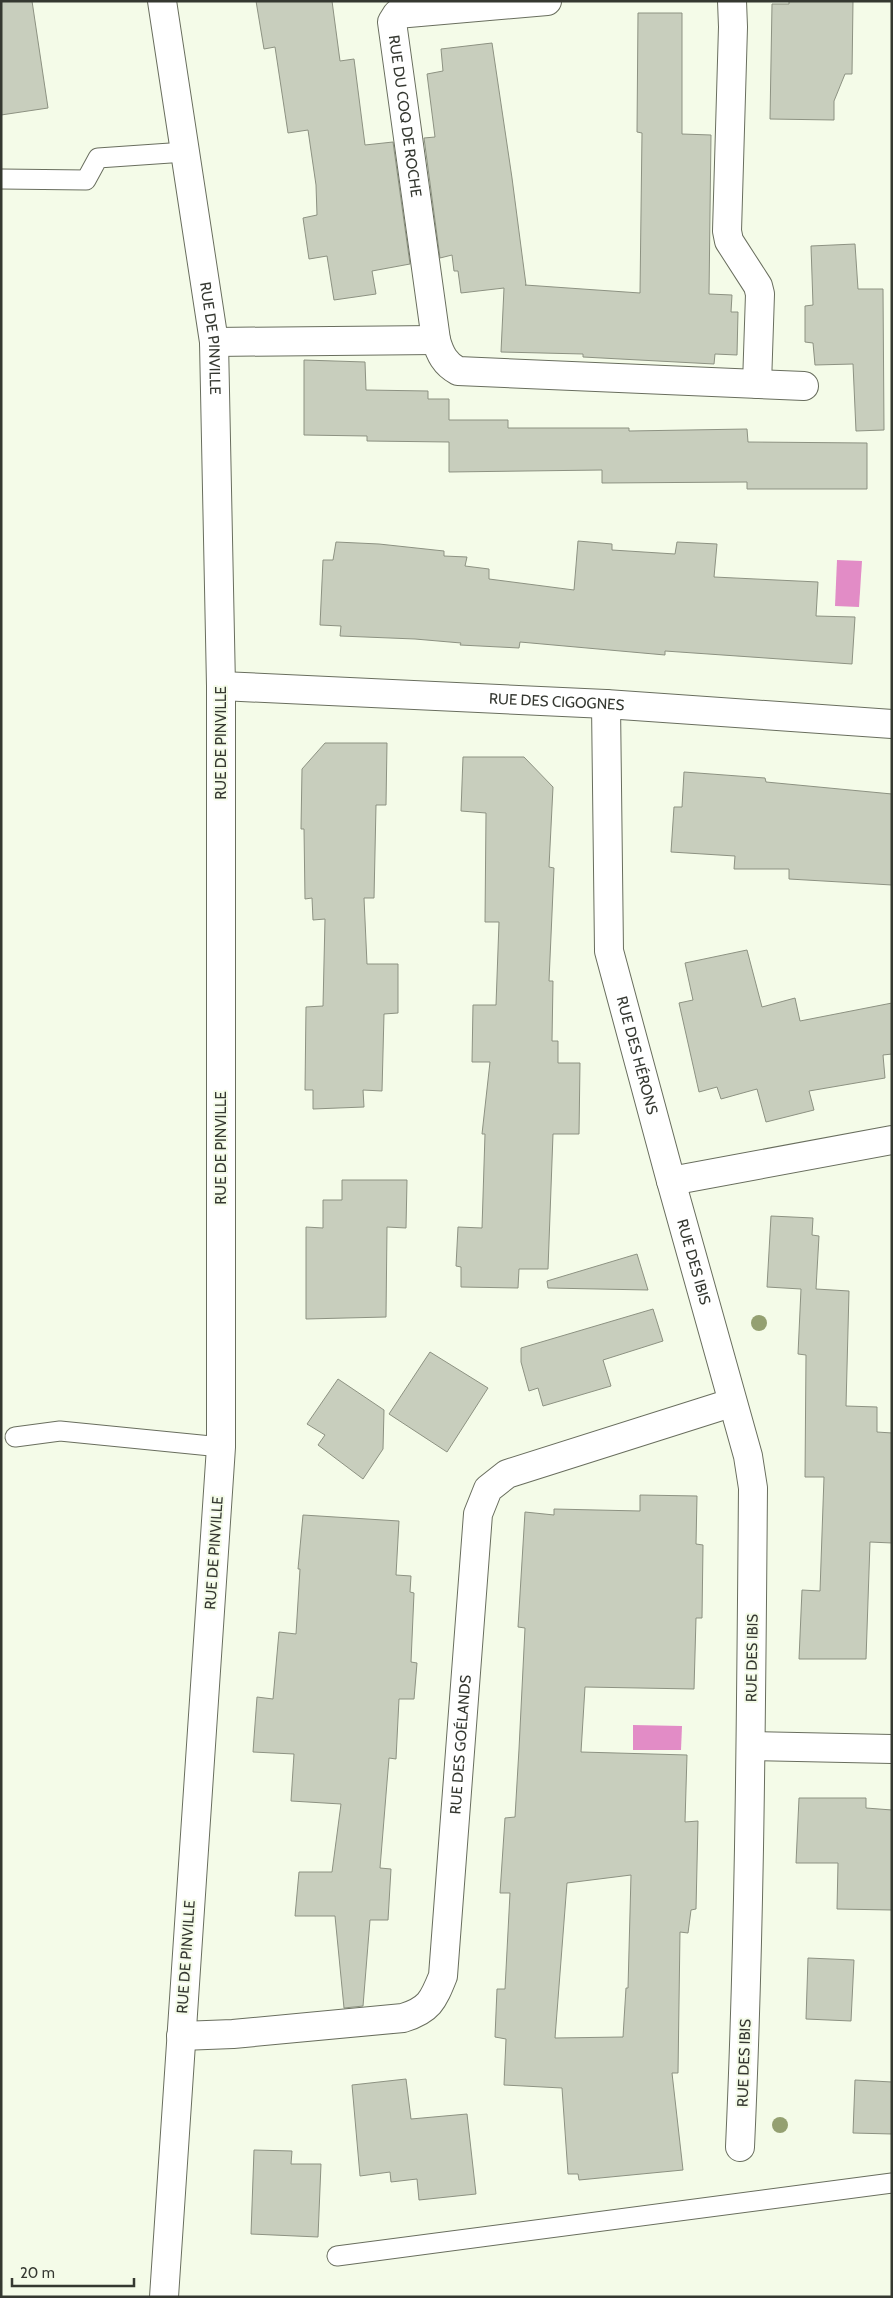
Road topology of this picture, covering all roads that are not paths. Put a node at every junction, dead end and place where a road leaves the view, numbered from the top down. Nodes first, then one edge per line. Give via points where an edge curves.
1 (162, 1) edge
2 (547, 1) edge
3 (732, 1) edge
4 (185, 152) junction
5 (1, 179) edge
6 (436, 340) junction
7 (214, 342) junction
8 (757, 384) junction
9 (804, 386) dead end
10 (221, 686) junction
11 (606, 704) junction
12 (892, 724) edge
13 (892, 1140) edge
14 (671, 1181) junction
15 (731, 1402) junction
16 (15, 1437) dead end
17 (221, 1447) junction
18 (751, 1746) junction
19 (892, 1748) edge
20 (181, 2036) junction
21 (740, 2147) dead end
22 (892, 2183) edge
23 (337, 2256) dead end
24 (164, 2297) edge

1 - 4 street, RUE DE PINVILLE
2 - 6 street, RUE DU COQ DE ROCHE via 397,14 392,22
3 - 8 street via 727,231 729,241 760,294
4 - 5 lane via 98,158 86,180
4 - 7 street, RUE DE PINVILLE
6 - 7 street
6 - 8 street, RUE DU COQ DE ROCHE via 440,353 458,371
7 - 10 street, RUE DE PINVILLE
8 - 9 street, RUE DU COQ DE ROCHE
10 - 11 street, RUE DES CIGOGNES
10 - 17 street, RUE DE PINVILLE
11 - 12 street, RUE DES CIGOGNES
11 - 14 street, RUE DES HÉRONS via 609,951
13 - 14 street
14 - 15 street, RUE DES IBIS
15 - 18 street, RUE DES IBIS via 748,1456 753,1488
15 - 20 street, RUE DES GOÉLANDS via 507,1474 488,1489 478,1514 443,1976 435,1996 421,2013 403,2018
16 - 17 lane via 60,1431
17 - 20 street, RUE DE PINVILLE
18 - 19 street
18 - 21 street, RUE DES IBIS
20 - 24 street, RUE DE PINVILLE
22 - 23 lane

